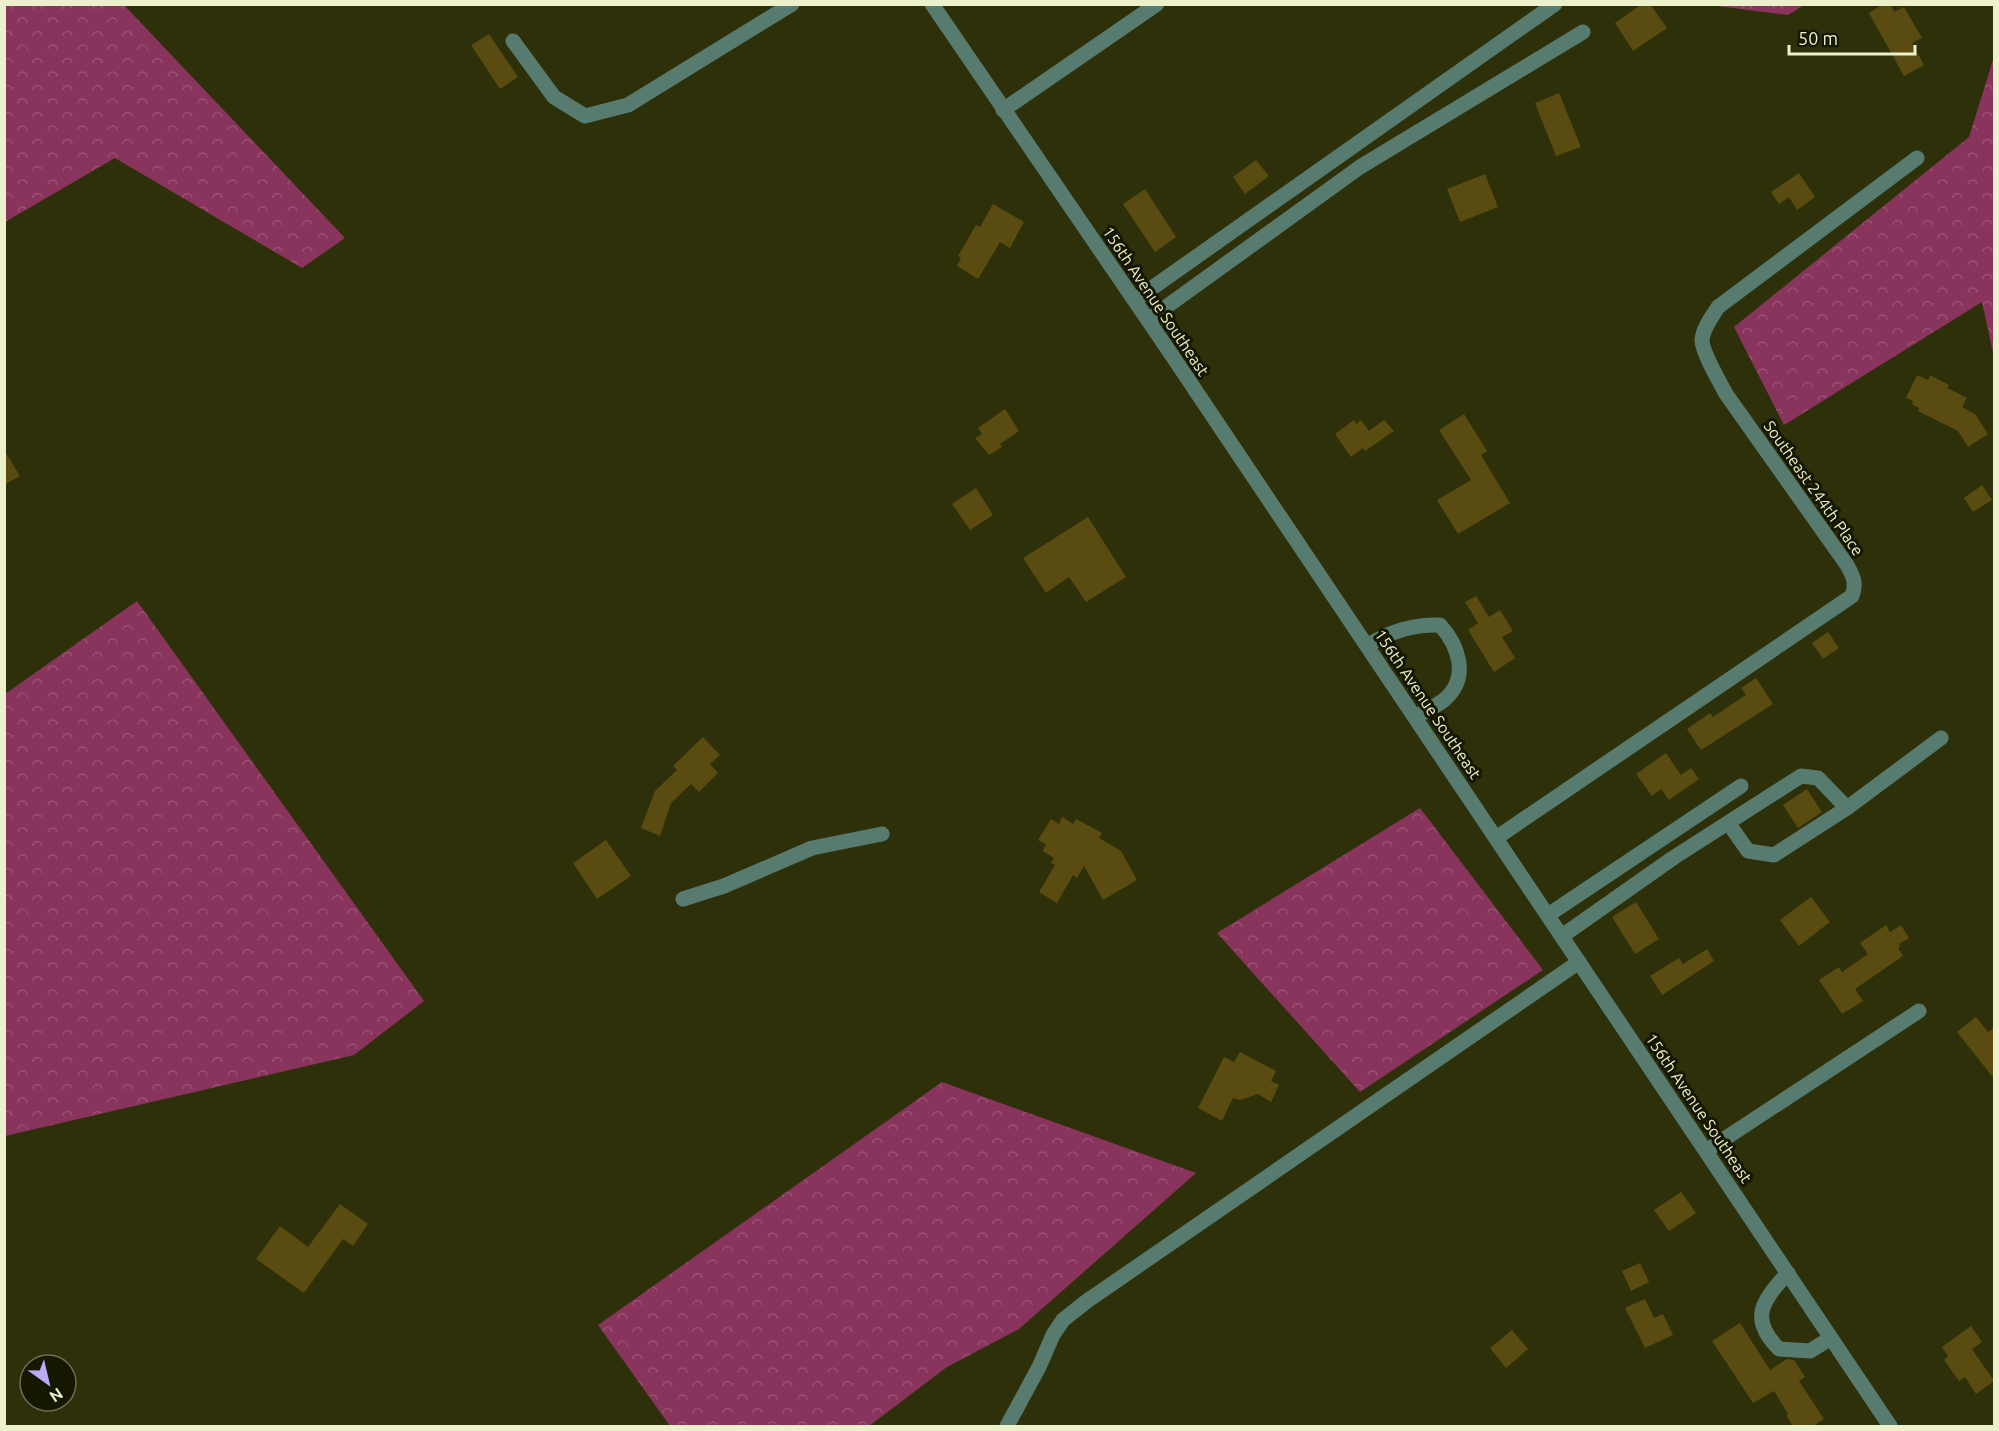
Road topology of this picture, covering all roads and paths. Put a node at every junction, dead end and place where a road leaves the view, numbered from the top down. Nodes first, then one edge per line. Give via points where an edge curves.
1 (792, 4) edge
2 (932, 4) edge
3 (1157, 4) edge
4 (1556, 4) edge
5 (1583, 32) dead end
6 (513, 40) dead end
7 (1003, 110) junction
8 (1917, 158) dead end
9 (1135, 300) junction
10 (1148, 320) junction
11 (1367, 645) junction
12 (1415, 717) junction
13 (1941, 738) dead end
14 (1741, 786) dead end
15 (1847, 808) junction
16 (1729, 824) junction
17 (882, 834) dead end
18 (1496, 838) junction
19 (683, 899) dead end
20 (1548, 915) junction
21 (1562, 936) junction
22 (1579, 962) junction
23 (1919, 1011) dead end
24 (1706, 1151) junction
25 (1788, 1273) junction
26 (1831, 1338) junction
27 (1007, 1426) edge
28 (1890, 1426) edge

1 - 6 street via 628,105 585,116 554,97
2 - 7 street, 156th Avenue Southeast
3 - 7 street
4 - 9 street
5 - 10 street via 1360,167
7 - 9 street, 156th Avenue Southeast
8 - 18 street, Southeast 244th Place via 1718,307 1706,325 1702,341 1726,394 1847,565 1856,587 1852,596
9 - 10 street, 156th Avenue Southeast
10 - 11 street, 156th Avenue Southeast
11 - 12 street, 156th Avenue Southeast
11 - 12 street via 1383,636 1426,624 1440,625 1450,636 1458,651 1460,671 1454,687 1444,700
12 - 18 street, 156th Avenue Southeast
13 - 15 street
14 - 20 street
15 - 16 street via 1818,778 1801,777
15 - 16 street via 1774,855 1748,851
16 - 21 street
17 - 19 street via 812,848
18 - 20 street, 156th Avenue Southeast
20 - 21 street, 156th Avenue Southeast
21 - 22 street, 156th Avenue Southeast
22 - 24 street, 156th Avenue Southeast
22 - 27 street via 1063,1320
23 - 24 street
24 - 25 street, 156th Avenue Southeast
25 - 26 street, 156th Avenue Southeast
25 - 26 street via 1763,1302 1763,1327 1770,1340 1779,1349 1810,1350
26 - 28 street, 156th Avenue Southeast

